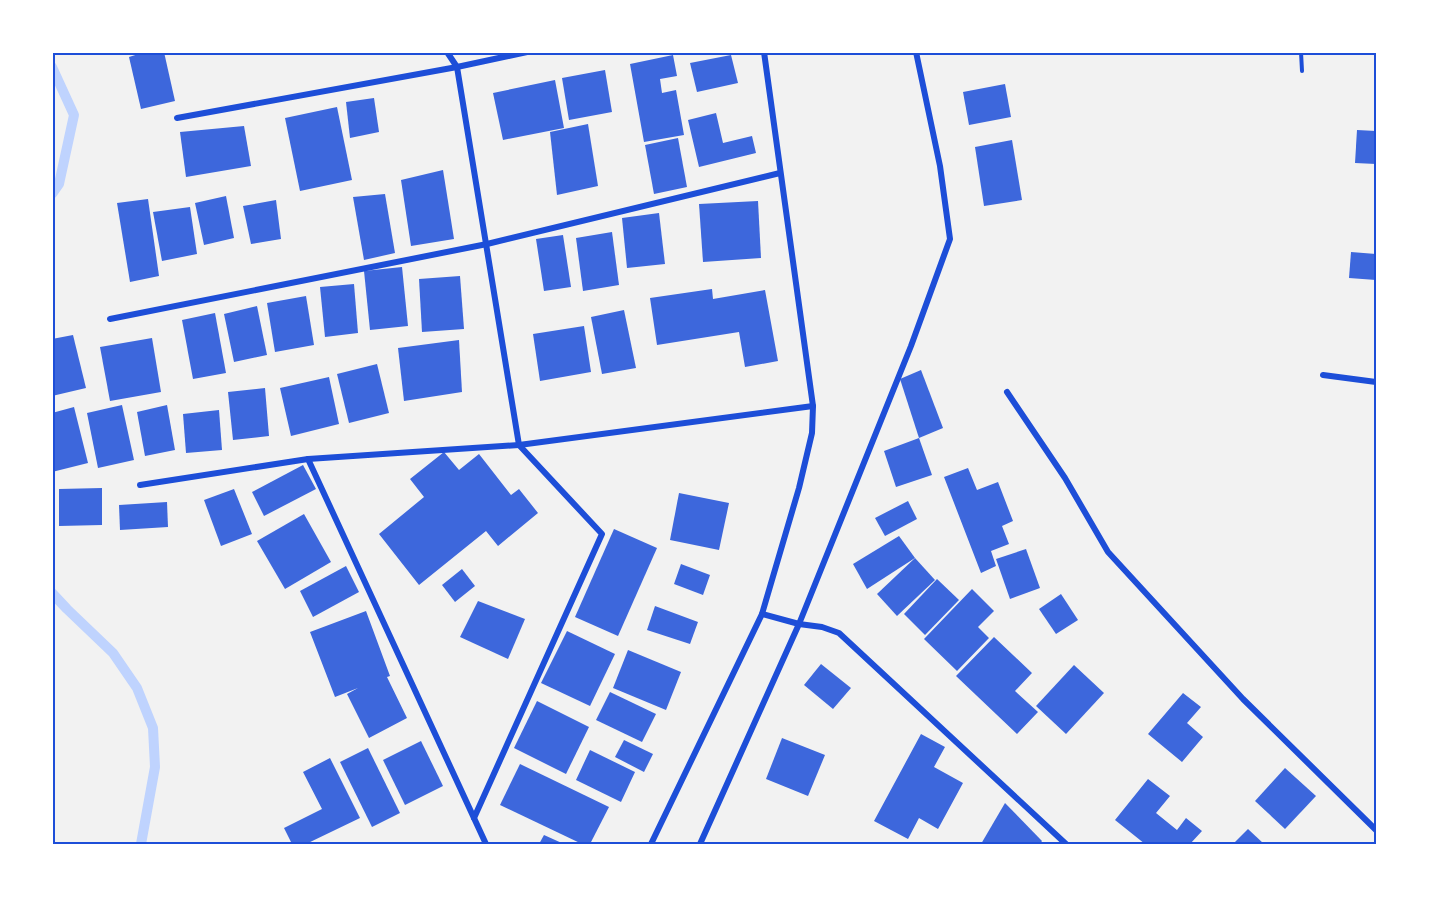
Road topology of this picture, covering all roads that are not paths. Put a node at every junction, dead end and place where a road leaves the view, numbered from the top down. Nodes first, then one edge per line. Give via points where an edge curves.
1 (447, 52) edge
2 (527, 52) edge
3 (764, 52) edge
4 (916, 52) edge
5 (457, 67) junction
6 (177, 118) dead end
7 (780, 173) junction
8 (486, 244) junction
9 (110, 319) dead end
10 (1323, 375) dead end
11 (1377, 382) edge
12 (1007, 392) dead end
13 (813, 406) junction
14 (519, 445) junction
15 (308, 459) junction
16 (140, 485) dead end
17 (762, 614) junction
18 (799, 624) junction
19 (474, 818) junction
20 (1377, 830) edge
21 (486, 844) edge
22 (651, 844) edge
23 (700, 844) edge
24 (1066, 844) edge

1 - 5 street
2 - 5 street
3 - 7 street
4 - 18 street via 940,166 950,239
5 - 6 street
5 - 8 street
7 - 8 street
7 - 13 street
8 - 9 street
8 - 14 street
10 - 11 street
12 - 20 street via 1065,478 1108,552 1243,699
13 - 14 street
13 - 17 street via 812,433 802,477
14 - 15 street
14 - 19 street via 602,534
15 - 16 street
15 - 19 street
17 - 18 street
17 - 22 street
18 - 23 street
18 - 24 street via 839,633
19 - 21 street

